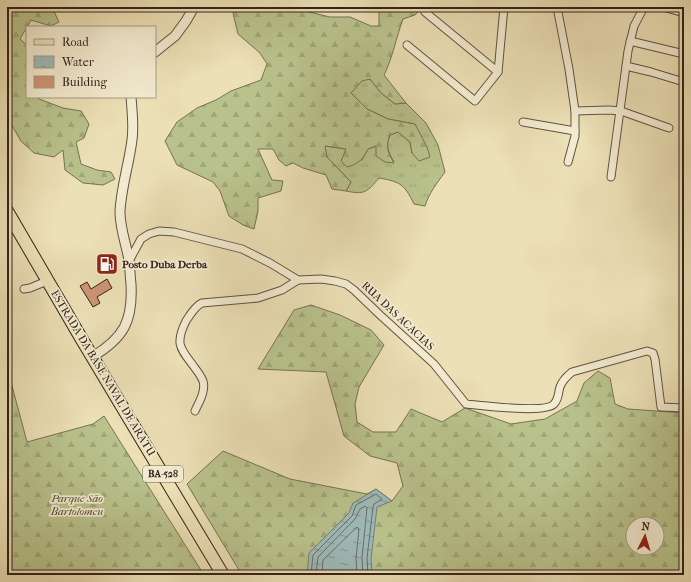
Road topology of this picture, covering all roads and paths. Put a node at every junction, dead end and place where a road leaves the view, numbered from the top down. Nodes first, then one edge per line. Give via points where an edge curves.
1 (194, 7) edge
2 (504, 7) edge
3 (557, 7) edge
4 (644, 7) edge
5 (663, 7) edge
6 (425, 12) dead end
7 (684, 13) edge
8 (630, 41) junction
9 (407, 44) dead end
10 (156, 51) edge
11 (684, 54) edge
12 (626, 66) junction
13 (498, 72) junction
14 (684, 82) edge
15 (131, 98) edge
16 (620, 111) junction
17 (575, 112) junction
18 (523, 122) dead end
19 (669, 128) dead end
20 (575, 131) junction
21 (568, 162) dead end
22 (611, 177) dead end
23 (7, 211) edge
24 (129, 261) junction
25 (298, 280) junction
26 (47, 281) junction
27 (24, 289) dead end
28 (92, 357) junction
29 (684, 408) edge
30 (195, 411) dead end
31 (223, 575) edge

1 - 10 street via 175,36
2 - 13 street
3 - 17 street
4 - 8 street via 634,26
5 - 7 street
6 - 13 street
8 - 11 street
8 - 12 street
9 - 13 street via 475,101
12 - 14 street
12 - 16 street
15 - 24 street via 132,138 120,202 121,227
16 - 17 street
16 - 19 street
16 - 22 street
17 - 20 street
18 - 20 street
20 - 21 street
23 - 26 main road, ESTRADA DA BASE NAVAL DE ARATU / BA-528
24 - 25 street via 141,239 159,231 174,232 242,249
24 - 28 street via 129,318 116,340
25 - 29 street, RUA DAS ACACIAS via 321,279 346,284 434,364 466,404 545,408 555,403 560,386 572,372 647,351 653,353 655,359 661,407
25 - 30 street via 282,290 258,298 202,303 195,308 184,326 179,342 182,351 201,375 203,383 202,396
26 - 27 street
26 - 28 main road, ESTRADA DA BASE NAVAL DE ARATU / BA-528
28 - 31 main road, ESTRADA DA BASE NAVAL DE ARATU / BA-528

